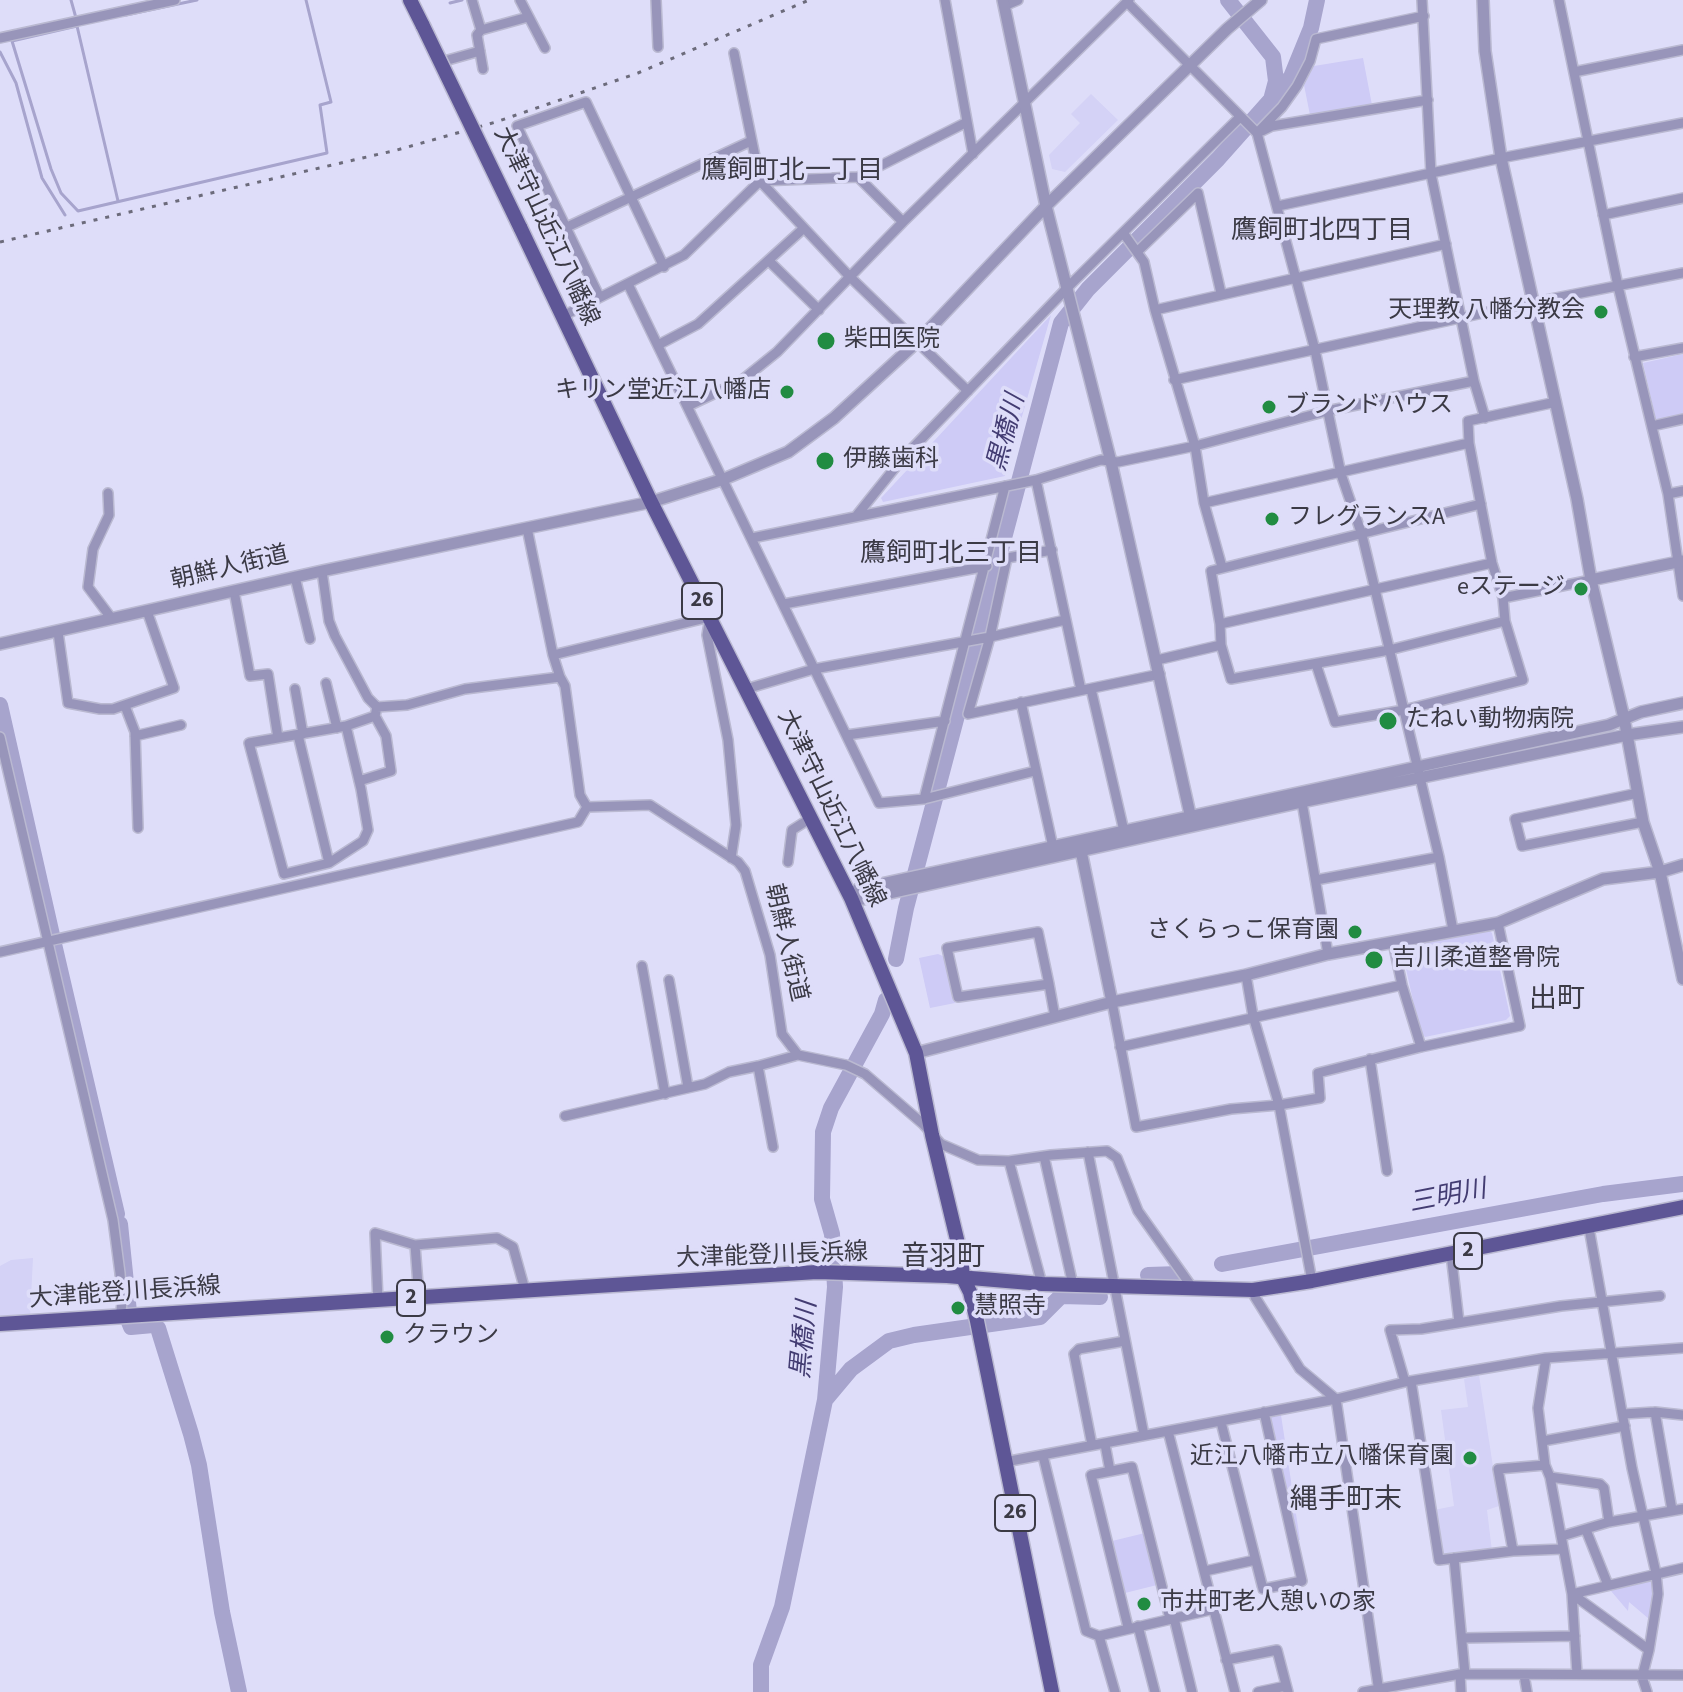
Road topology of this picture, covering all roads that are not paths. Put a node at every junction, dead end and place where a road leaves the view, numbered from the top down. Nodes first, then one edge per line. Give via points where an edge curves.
1 (175, 0) edge
2 (410, 0) edge
3 (472, 0) edge
4 (520, 0) edge
5 (656, 0) edge
6 (945, 0) edge
7 (1018, 0) edge
8 (1261, 0) edge
9 (1422, 0) edge
10 (1483, 0) edge
11 (1559, 0) edge
12 (1128, 1) edge
13 (1004, 3) edge
14 (1424, 16) junction
15 (528, 17) junction
16 (481, 30) junction
17 (0, 38) edge
18 (658, 47) dead end
19 (545, 48) dead end
20 (1683, 50) edge
21 (480, 51) junction
22 (734, 53) dead end
23 (448, 60) dead end
24 (1189, 66) junction
25 (483, 69) dead end
26 (1574, 72) junction
27 (1428, 100) junction
28 (1026, 101) junction
29 (1240, 117) junction
30 (967, 122) junction
31 (1683, 123) edge
32 (1257, 133) junction
33 (751, 141) junction
34 (1590, 143) junction
35 (973, 154) junction
36 (1501, 158) junction
37 (1431, 174) junction
38 (858, 177) junction
39 (760, 181) junction
40 (632, 196) junction
41 (1683, 198) edge
42 (1046, 206) junction
43 (1278, 206) junction
44 (1603, 215) junction
45 (903, 222) junction
46 (567, 227) junction
47 (804, 228) junction
48 (1124, 234) junction
49 (1446, 244) junction
50 (1138, 251) junction
51 (769, 261) junction
52 (664, 267) junction
53 (1683, 273) edge
54 (850, 277) junction
55 (1295, 280) junction
56 (628, 284) junction
57 (1618, 286) junction
58 (1068, 287) junction
59 (1221, 293) junction
60 (599, 296) junction
61 (1534, 303) junction
62 (819, 310) junction
63 (1155, 310) junction
64 (563, 316) junction
65 (1462, 317) junction
66 (918, 341) junction
67 (658, 345) junction
68 (1683, 348) edge
69 (1315, 350) junction
70 (1634, 357) junction
71 (1174, 380) junction
72 (1474, 381) junction
73 (968, 391) junction
74 (1556, 402) junction
75 (688, 406) junction
76 (1327, 411) junction
77 (1485, 418) junction
78 (1683, 419) edge
79 (1652, 426) junction
80 (1469, 443) junction
81 (1195, 446) junction
82 (1111, 462) junction
83 (1341, 474) junction
84 (724, 479) junction
85 (1036, 480) junction
86 (1007, 486) junction
87 (1683, 491) edge
88 (108, 493) dead end
89 (1668, 494) junction
90 (651, 502) junction
91 (1204, 503) junction
92 (1481, 504) junction
93 (856, 516) junction
94 (527, 528) junction
95 (1362, 535) junction
96 (752, 538) junction
97 (1052, 550) junction
98 (1681, 561) edge
99 (1492, 563) junction
100 (987, 566) junction
101 (1222, 567) junction
102 (322, 571) junction
103 (295, 577) junction
104 (1591, 580) junction
105 (1375, 590) junction
106 (234, 591) junction
107 (1683, 596) edge
108 (1503, 598) junction
109 (784, 604) junction
110 (147, 611) junction
111 (710, 617) junction
112 (112, 619) junction
113 (1065, 620) junction
114 (1505, 621) junction
115 (1220, 624) junction
116 (58, 632) junction
117 (990, 637) junction
118 (310, 639) dead end
119 (966, 641) junction
120 (0, 644) edge
121 (1221, 645) junction
122 (1389, 650) junction
123 (553, 655) junction
124 (1157, 660) junction
125 (1316, 664) junction
126 (814, 669) junction
127 (1160, 674) junction
128 (560, 677) junction
129 (326, 683) dead end
130 (295, 689) dead end
131 (746, 689) junction
132 (1086, 690) junction
133 (1021, 702) junction
134 (1683, 703) edge
135 (125, 706) junction
136 (1404, 710) junction
137 (376, 711) junction
138 (1624, 718) junction
139 (945, 721) junction
140 (181, 725) dead end
141 (342, 727) junction
142 (1683, 727) edge
143 (300, 734) junction
144 (847, 735) junction
145 (1627, 735) junction
146 (135, 736) junction
147 (0, 737) edge
148 (278, 738) junction
149 (1035, 771) junction
150 (1419, 773) junction
151 (359, 781) junction
152 (1638, 793) junction
153 (924, 799) junction
154 (1302, 802) junction
155 (587, 807) junction
156 (811, 818) junction
157 (1192, 822) junction
158 (1643, 822) junction
159 (138, 828) dead end
160 (1124, 831) junction
161 (1080, 846) junction
162 (1053, 847) junction
163 (1439, 857) junction
164 (731, 858) junction
165 (788, 862) dead end
166 (329, 863) junction
167 (1683, 865) edge
168 (1660, 872) junction
169 (927, 879) junction
170 (1316, 880) junction
171 (851, 898) junction
172 (1498, 923) junction
173 (1453, 930) junction
174 (46, 941) junction
175 (1393, 942) junction
176 (0, 952) edge
177 (1328, 954) junction
178 (642, 966) dead end
179 (1246, 975) junction
180 (1683, 979) edge
181 (669, 980) dead end
182 (1049, 984) junction
183 (1402, 985) junction
184 (1112, 1002) junction
185 (1253, 1016) junction
186 (1055, 1017) junction
187 (1120, 1047) junction
188 (1421, 1047) junction
189 (916, 1053) junction
190 (798, 1055) junction
191 (1370, 1059) junction
192 (758, 1066) junction
193 (688, 1087) junction
194 (665, 1094) junction
195 (1279, 1105) junction
196 (565, 1116) dead end
197 (932, 1135) junction
198 (773, 1147) dead end
199 (1088, 1152) junction
200 (1044, 1156) junction
201 (1009, 1161) junction
202 (1387, 1171) dead end
203 (1683, 1207) edge
204 (1589, 1228) junction
205 (415, 1245) junction
206 (1451, 1254) junction
207 (963, 1278) junction
208 (1188, 1279) junction
209 (1312, 1281) junction
210 (1042, 1284) junction
211 (1073, 1285) junction
212 (1115, 1286) junction
213 (525, 1290) junction
214 (1253, 1290) junction
215 (1660, 1296) dead end
216 (419, 1298) junction
217 (378, 1301) junction
218 (1601, 1302) junction
219 (120, 1317) junction
220 (1459, 1322) junction
221 (0, 1324) edge
222 (1125, 1341) junction
223 (1683, 1348) edge
224 (1611, 1353) junction
225 (1546, 1358) junction
226 (1408, 1381) junction
227 (1336, 1399) junction
228 (1264, 1412) junction
229 (1655, 1412) junction
230 (1623, 1414) junction
231 (1683, 1415) edge
232 (1221, 1422) junction
233 (1625, 1426) junction
234 (1168, 1431) junction
235 (1144, 1435) junction
236 (1543, 1441) junction
237 (1105, 1444) junction
238 (1092, 1445) junction
239 (1043, 1456) junction
240 (1005, 1462) junction
241 (1545, 1465) junction
242 (1110, 1471) junction
243 (1550, 1477) junction
244 (1683, 1509) edge
245 (1672, 1510) junction
246 (1643, 1515) junction
247 (1609, 1522) junction
248 (1586, 1530) junction
249 (1562, 1536) junction
250 (1563, 1549) junction
251 (1513, 1551) junction
252 (1454, 1558) junction
253 (1255, 1560) junction
254 (1683, 1568) edge
255 (1205, 1571) junction
256 (1656, 1573) junction
257 (1608, 1585) junction
258 (1572, 1594) junction
259 (1214, 1609) junction
260 (1172, 1619) junction
261 (1133, 1627) junction
262 (1099, 1636) junction
263 (1575, 1636) junction
264 (1463, 1638) junction
265 (1649, 1650) junction
266 (1226, 1660) junction
267 (1463, 1674) junction
268 (1577, 1674) junction
269 (1524, 1675) junction
270 (1683, 1675) edge
271 (1642, 1677) junction
272 (1287, 1689) edge
273 (1379, 1690) edge
274 (1052, 1692) edge
275 (1115, 1692) edge
276 (1155, 1692) edge
277 (1192, 1692) edge
278 (1235, 1692) edge
279 (1258, 1692) edge
280 (1363, 1692) edge
281 (1461, 1692) edge
282 (1527, 1692) edge
283 (1647, 1692) edge

1 - 17 street
2 - 64 main road, 大津守山近江八幡線 / 26, bridge
3 - 16 street
4 - 15 street
5 - 18 street
6 - 30 street
7 - 13 street
8 - 24 street
9 - 14 street
10 - 36 street
11 - 26 street
12 - 24 street
12 - 28 street
13 - 28 street
14 - 27 street
14 - 32 street via 1316,39 1297,86
15 - 16 street
15 - 19 street
16 - 21 street
20 - 26 street
21 - 23 street
21 - 25 street
22 - 33 street
24 - 29 street
24 - 42 street
26 - 34 street
27 - 32 street via 1272,126
27 - 37 street
28 - 35 street
28 - 42 street
29 - 32 street
29 - 48 street
30 - 35 street
30 - 38 street
31 - 34 street
32 - 43 street
33 - 39 street
33 - 40 street
34 - 36 street
34 - 44 street
35 - 45 street
36 - 37 street
36 - 61 street
37 - 43 street
37 - 49 street
38 - 39 street
38 - 45 street
39 - 47 street
39 - 52 street via 684,255
40 - 46 street
40 - 46 street via 586,102 517,126
40 - 52 street
41 - 44 street
42 - 58 street
42 - 66 street
43 - 55 street
44 - 57 street
45 - 54 street
46 - 60 street
47 - 51 street
47 - 54 street
48 - 50 street
48 - 58 street
49 - 55 street
49 - 65 street
50 - 59 street via 1198,193
50 - 63 street
51 - 62 street
51 - 67 street via 698,324
52 - 56 street
53 - 57 street
54 - 62 street
54 - 66 street
55 - 59 street
55 - 69 street
56 - 60 street
56 - 67 street
57 - 61 street
57 - 70 street
58 - 73 street
58 - 82 street
59 - 63 street
60 - 64 street
61 - 65 street
61 - 74 street
62 - 75 street via 741,381
63 - 71 street
64 - 90 main road, 大津守山近江八幡線 / 26
65 - 69 street
65 - 72 street
66 - 73 street
66 - 84 street via 834,418 788,452
67 - 75 street
68 - 70 street
69 - 71 street
69 - 76 street
70 - 79 street
71 - 81 street
72 - 76 street
72 - 77 street
73 - 93 street
74 - 77 street
74 - 104 street
75 - 84 street
76 - 81 street
76 - 83 street
77 - 80 street via 1468,421
78 - 79 street
79 - 89 street
80 - 83 street
80 - 92 street
81 - 82 street
81 - 91 street
82 - 85 street via 1101,460
82 - 124 street
83 - 91 street
83 - 95 street
84 - 90 street
84 - 96 street
85 - 86 street
85 - 97 street
86 - 93 street
86 - 100 street
87 - 89 street
88 - 112 street via 109,515 93,549 88,587
89 - 98 street
90 - 94 street
90 - 111 main road, 大津守山近江八幡線 / 26
91 - 101 street
92 - 95 street
92 - 99 street
93 - 96 street
94 - 102 street
94 - 123 street
95 - 101 street
95 - 105 street
96 - 109 street
97 - 113 street
97 - 117 street via 1007,558
98 - 104 street
98 - 107 street
99 - 105 street
99 - 108 street
100 - 109 street
100 - 119 street
101 - 115 street via 1211,571
102 - 103 street, 朝鮮人街道
102 - 137 street, 朝鮮人街道 via 329,621
103 - 106 street, 朝鮮人街道
103 - 118 street
104 - 108 street
104 - 138 street
105 - 115 street
105 - 122 street
106 - 110 street, 朝鮮人街道
106 - 148 street via 250,676 268,674
108 - 114 street
109 - 126 street
110 - 112 street, 朝鮮人街道
110 - 135 street via 174,688
111 - 123 street
111 - 131 main road, 大津守山近江八幡線 / 26
111 - 164 street via 707,635 728,740 736,825
112 - 116 street, 朝鮮人街道
113 - 117 street
113 - 132 street
114 - 122 street
114 - 136 street via 1523,680
115 - 121 street
116 - 120 street, 朝鮮人街道
116 - 135 street via 68,703 100,709
117 - 119 street
117 - 133 street via 968,714
119 - 126 street
119 - 139 street
121 - 124 street
121 - 125 street via 1231,679
122 - 125 street
122 - 136 street
123 - 128 street
124 - 127 street
125 - 136 street via 1335,722
126 - 131 street
126 - 144 street
127 - 132 street
127 - 157 street
128 - 137 street via 465,689
128 - 155 street via 580,795
129 - 141 street
130 - 143 street
131 - 156 main road, 大津守山近江八幡線 / 26
132 - 133 street
132 - 160 street
133 - 149 street
134 - 138 street
135 - 146 street
136 - 150 street
137 - 141 street
137 - 151 street, 朝鮮人街道 via 391,771
138 - 145 street
138 - 150 street
139 - 144 street
139 - 153 street
140 - 146 street
141 - 143 street
141 - 151 street
142 - 145 street
143 - 148 street
143 - 166 street
144 - 153 street via 879,803
145 - 150 street
145 - 152 street
146 - 159 street
147 - 174 street
148 - 166 street via 249,743 284,874
149 - 153 street
149 - 162 street
150 - 154 street
150 - 157 street
150 - 163 street
151 - 166 street via 368,830 363,841
152 - 158 street
152 - 158 street via 1515,819 1522,846
154 - 157 street
154 - 170 street
155 - 164 street, 朝鮮人街道 via 650,805
155 - 174 street via 578,822
156 - 165 street via 792,830
156 - 171 main road, 大津守山近江八幡線 / 26
157 - 160 street
157 - 161 street
158 - 168 street
160 - 161 street
161 - 162 street
161 - 169 street
161 - 184 street
162 - 169 street
163 - 170 street
163 - 173 street
164 - 190 street, 朝鮮人街道 via 745,871 770,955 782,1034
167 - 168 street
168 - 172 street via 1603,879
168 - 180 street
169 - 171 street via 858,889
170 - 177 street
171 - 189 main road, 大津守山近江八幡線 / 26
172 - 173 street
172 - 188 street via 1520,1026
173 - 175 street
174 - 176 street
174 - 219 street via 113,1220
175 - 177 street
175 - 183 street
177 - 179 street
178 - 194 street
179 - 184 street
179 - 185 street
181 - 193 street
182 - 182 street via 1038,932 947,948 958,997
182 - 186 street
183 - 185 street
183 - 188 street
184 - 186 street
184 - 187 street
185 - 187 street
185 - 195 street
186 - 189 street
187 - 195 street via 1136,1127
188 - 191 street
189 - 197 main road, 大津守山近江八幡線 / 26
190 - 192 street
190 - 197 street via 865,1074
191 - 195 street via 1318,1073 1320,1098
191 - 202 street
192 - 193 street
192 - 198 street
193 - 194 street
194 - 196 street
195 - 209 street
197 - 201 street via 951,1150 978,1160
197 - 207 main road, 大津守山近江八幡線 / 26
199 - 200 street
199 - 208 street via 1107,1151 1117,1158 1138,1211
199 - 212 street
200 - 201 street
200 - 211 street
201 - 210 street
203 - 204 main road, 大津能登川長浜線 / 2
204 - 206 main road, 大津能登川長浜線 / 2
204 - 218 street
205 - 213 street via 497,1238 513,1247
205 - 216 street
205 - 217 street via 375,1233
206 - 209 main road, 大津能登川長浜線 / 2
206 - 220 street
207 - 210 main road, 大津能登川長浜線 / 2
207 - 213 main road, 大津能登川長浜線 / 2 via 821,1272
207 - 240 main road, 大津守山近江八幡線 / 26
208 - 212 main road, 大津能登川長浜線 / 2
208 - 214 main road, 大津能登川長浜線 / 2
209 - 214 main road, 大津能登川長浜線 / 2
210 - 211 main road, 大津能登川長浜線 / 2
211 - 212 main road, 大津能登川長浜線 / 2
212 - 222 street
213 - 216 main road, 大津能登川長浜線 / 2
214 - 227 street via 1300,1369
215 - 218 street
216 - 217 main road, 大津能登川長浜線 / 2
217 - 219 main road, 大津能登川長浜線 / 2
218 - 220 street
218 - 224 street
219 - 221 main road, 大津能登川長浜線 / 2
220 - 226 street via 1390,1330
222 - 235 street
222 - 238 street via 1074,1354
223 - 224 street
224 - 225 street
224 - 230 street
225 - 226 street
225 - 236 street via 1538,1408
226 - 227 street
226 - 252 street via 1439,1560
227 - 228 street
227 - 273 street
228 - 232 street
228 - 253 street via 1302,1581 1263,1589
229 - 230 street
229 - 231 street
229 - 245 street
230 - 233 street
232 - 234 street
232 - 253 street
233 - 236 street
233 - 246 street
234 - 235 street
234 - 255 street
235 - 237 street
236 - 241 street
237 - 238 street
237 - 242 street
238 - 239 street
239 - 240 street
239 - 262 street via 1086,1631
240 - 274 main road, 大津守山近江八幡線 / 26
241 - 243 street
241 - 251 street via 1498,1469
242 - 260 street via 1132,1467
242 - 261 street via 1091,1475
243 - 247 street via 1600,1484
243 - 249 street
244 - 245 street
245 - 246 street
246 - 247 street
246 - 256 street
247 - 248 street
248 - 249 street
248 - 257 street
249 - 250 street
250 - 251 street
250 - 258 street
251 - 252 street
252 - 264 street
253 - 255 street
254 - 256 street
255 - 259 street
256 - 257 street
256 - 265 street
257 - 258 street
258 - 263 street
258 - 265 street
259 - 260 street
259 - 266 street
260 - 261 street
260 - 277 street
261 - 262 street
261 - 276 street
262 - 275 street
263 - 264 street
263 - 268 street
264 - 267 street
265 - 271 street
266 - 272 street via 1277,1650
266 - 278 street
267 - 269 street
267 - 273 street
267 - 281 street
268 - 269 street
268 - 271 street
269 - 282 street
270 - 271 street
271 - 283 street
272 - 279 street
273 - 280 street

